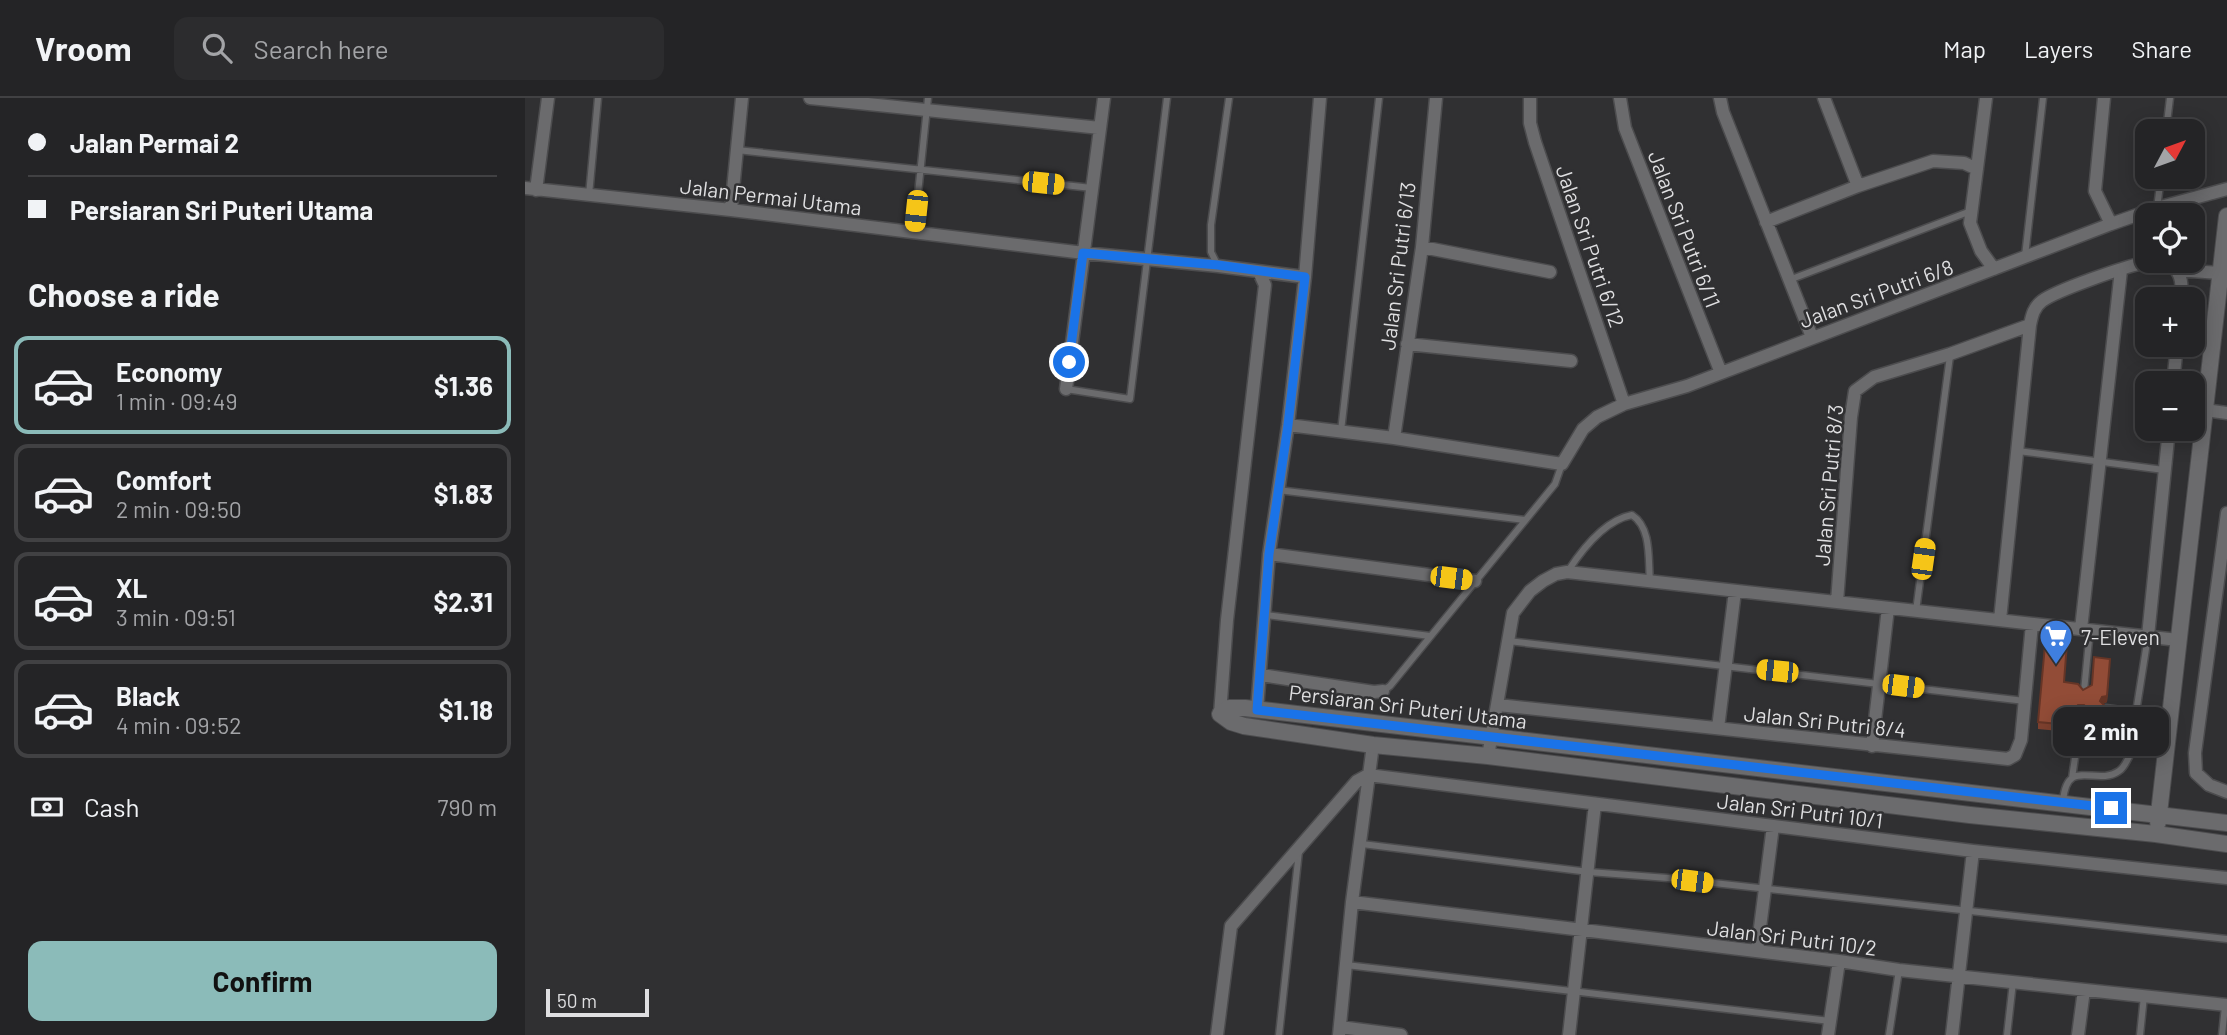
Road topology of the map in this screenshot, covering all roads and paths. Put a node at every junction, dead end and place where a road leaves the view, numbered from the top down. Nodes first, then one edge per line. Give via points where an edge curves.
1 (548, 98) edge
2 (598, 98) edge
3 (742, 98) edge
4 (810, 98) edge
5 (1104, 98) edge
6 (1167, 98) edge
7 (1229, 98) edge
8 (1320, 98) edge
9 (1378, 98) edge
10 (1436, 98) edge
11 (1530, 98) edge
12 (1620, 98) edge
13 (1720, 98) edge
14 (1824, 98) edge
15 (1986, 98) edge
16 (2043, 98) edge
17 (2104, 98) edge
18 (2170, 98) edge
19 (927, 104) edge
20 (2167, 119) edge
21 (1100, 128) junction
22 (737, 150) junction
23 (921, 169) junction
24 (1977, 169) junction
25 (1858, 186) junction
26 (1092, 188) junction
27 (530, 189) edge
28 (2227, 189) edge
29 (589, 195) junction
30 (2175, 203) edge
31 (731, 210) junction
32 (1971, 211) junction
33 (2135, 216) edge
34 (2227, 216) edge
35 (1766, 222) junction
36 (2111, 224) junction
37 (914, 232) junction
38 (1422, 247) junction
39 (1083, 253) junction
40 (2025, 257) junction
41 (1147, 259) junction
42 (1218, 265) junction
43 (2135, 266) edge
44 (1994, 270) junction
45 (2121, 270) junction
46 (1259, 272) junction
47 (1550, 272) dead end
48 (2205, 272) edge
49 (2220, 273) junction
50 (1305, 277) junction
51 (1789, 280) junction
52 (2030, 325) junction
53 (1812, 337) junction
54 (1407, 344) junction
55 (1950, 354) junction
56 (1571, 361) dead end
57 (1721, 373) junction
58 (1066, 389) joint
59 (1624, 404) junction
60 (2205, 410) joint
61 (2227, 413) edge
62 (1288, 425) junction
63 (1341, 432) junction
64 (1394, 438) junction
65 (2168, 441) edge
66 (2201, 441) edge
67 (2018, 451) junction
68 (2100, 461) junction
69 (1562, 464) junction
70 (2164, 470) junction
71 (1278, 490) junction
72 (2227, 513) edge
73 (1525, 520) junction
74 (1269, 554) junction
75 (1567, 572) junction
76 (2223, 577) edge
77 (1475, 581) junction
78 (1650, 581) junction
79 (1735, 591) junction
80 (1837, 602) junction
81 (1888, 608) junction
82 (1916, 611) junction
83 (1266, 615) junction
84 (2000, 620) junction
85 (2032, 624) junction
86 (2085, 630) junction
87 (1430, 636) junction
88 (2148, 636) junction
89 (1506, 640) junction
90 (2178, 640) junction
91 (1727, 666) junction
92 (1261, 675) junction
93 (1879, 683) junction
94 (1383, 691) joint
95 (2084, 691) edge
96 (2025, 701) junction
97 (1498, 705) junction
98 (2106, 708) edge
99 (1257, 710) junction
100 (2136, 712) junction
101 (1220, 714) junction
102 (2081, 717) dead end
103 (1717, 729) junction
104 (1491, 737) junction
105 (1373, 745) junction
106 (1872, 746) junction
107 (1488, 756) junction
108 (1368, 775) junction
109 (2072, 778) junction
110 (2227, 792) edge
111 (2063, 803) junction
112 (1595, 804) junction
113 (2159, 814) junction
114 (2227, 823) edge
115 (1773, 826) junction
116 (2156, 834) junction
117 (1361, 844) junction
118 (2227, 844) edge
119 (1300, 846) junction
120 (1973, 851) junction
121 (1589, 872) junction
122 (2227, 878) edge
123 (1764, 890) junction
124 (1352, 902) junction
125 (1965, 911) junction
126 (1582, 930) junction
127 (2227, 939) edge
128 (1757, 951) junction
129 (1839, 961) junction
130 (1346, 965) junction
131 (1899, 970) junction
132 (1958, 975) junction
133 (2013, 982) junction
134 (1575, 990) junction
135 (2084, 990) junction
136 (2144, 996) junction
137 (2227, 1000) edge
138 (1830, 1021) junction
139 (1340, 1031) edge
140 (1217, 1035) edge
141 (1279, 1035) edge
142 (1401, 1035) edge
143 (1569, 1035) edge
144 (1828, 1035) edge
145 (1889, 1035) edge
146 (1952, 1035) edge
147 (2007, 1035) edge
148 (2078, 1035) edge
149 (2140, 1035) edge
150 (2222, 1035) edge

1 - 27 street
2 - 29 lane
3 - 22 street
4 - 19 street
5 - 21 street
6 - 41 lane
7 - 42 lane via 1212,225 1211,252
8 - 50 street
9 - 63 lane
10 - 38 street, Jalan Sri Putri 6/13
11 - 59 street, Jalan Sri Putri 6/12 via 1535,142
12 - 57 street, Jalan Sri Putri 6/11 via 1625,128
13 - 35 street
14 - 25 street
15 - 24 street
16 - 40 lane
17 - 36 street via 2095,191
18 - 20 lane
19 - 21 street
19 - 23 lane
21 - 26 street
22 - 23 lane
22 - 31 street
23 - 26 lane
23 - 37 lane
24 - 25 street via 1964,163 1933,161
24 - 32 street
25 - 35 street
26 - 39 street
27 - 29 street, Jalan Permai Utama
28 - 30 street, Jalan Sri Putri 6/8
29 - 31 street, Jalan Permai Utama
31 - 37 street, Jalan Permai Utama
32 - 44 street via 1974,237
32 - 51 lane
33 - 36 street, Jalan Sri Putri 6/8
34 - 49 street
35 - 51 street
36 - 40 street, Jalan Sri Putri 6/8
37 - 39 street, Jalan Permai Utama
38 - 47 street
38 - 54 street, Jalan Sri Putri 6/13
39 - 41 street, Jalan Permai Utama
39 - 58 street
40 - 44 street, Jalan Sri Putri 6/8
41 - 42 street, Jalan Permai Utama
41 - 58 lane via 1130,400
42 - 46 street, Jalan Permai Utama
43 - 45 street
44 - 53 street, Jalan Sri Putri 6/8
45 - 52 street via 2041,302
45 - 68 street
46 - 50 street, Jalan Permai Utama
46 - 101 street via 1265,285
48 - 49 street
49 - 60 street
50 - 62 street
51 - 53 street
52 - 55 street, Jalan Sri Putri 8/3
52 - 67 street
53 - 57 street, Jalan Sri Putri 6/8
54 - 56 street
54 - 64 street, Jalan Sri Putri 6/13
55 - 80 street, Jalan Sri Putri 8/3 via 1874,377 1856,391
55 - 82 lane
57 - 59 street, Jalan Sri Putri 6/8
59 - 69 street, Jalan Sri Putri 6/8 via 1590,422
60 - 61 street
62 - 63 street
62 - 71 street
63 - 64 street
64 - 69 street
65 - 70 street
66 - 90 street
67 - 68 lane
67 - 84 street
68 - 70 lane
68 - 86 street
69 - 73 lane via 1555,484
70 - 88 street
71 - 73 lane
71 - 74 street
72 - 76 street
73 - 77 lane
74 - 77 street
74 - 83 street
75 - 78 street
75 - 78 lane via 1599,534 1632,515 1646,533
75 - 89 street via 1543,581 1522,601 1513,613
76 - 110 street via 2195,753 2196,773
77 - 87 lane
78 - 79 street
79 - 80 street
79 - 91 street
80 - 81 street
81 - 82 street
81 - 93 street
82 - 84 street
83 - 87 lane
83 - 92 street
84 - 85 street
85 - 86 street
85 - 96 street, Jalan Sri Putri 8/4
86 - 88 street
86 - 95 lane
87 - 94 lane
88 - 90 street
88 - 100 lane
89 - 91 lane
89 - 97 street
90 - 113 street
91 - 93 lane
91 - 103 street
92 - 94 street
92 - 99 street
93 - 96 lane
93 - 106 street
96 - 106 street, Jalan Sri Putri 8/4 via 2019,748 2008,759
97 - 103 street, Jalan Sri Putri 8/4
97 - 104 street
98 - 100 lane
99 - 101 street, Persiaran Sri Puteri Utama via 1229,708
99 - 104 street, Persiaran Sri Puteri Utama
100 - 109 lane via 2129,757 2121,770 2106,777 2080,774
101 - 105 street, Persiaran Sri Puteri Utama via 1244,726
102 - 109 lane
103 - 106 street, Jalan Sri Putri 8/4
104 - 107 street
104 - 111 street, Persiaran Sri Puteri Utama
105 - 107 street, Persiaran Sri Puteri Utama
105 - 108 street
107 - 116 street, Persiaran Sri Puteri Utama
108 - 112 street, Jalan Sri Putri 10/1
108 - 117 street
108 - 119 street via 1357,781
109 - 111 lane via 2065,787
111 - 113 street, Persiaran Sri Puteri Utama
112 - 115 street, Jalan Sri Putri 10/1
112 - 121 street
113 - 114 street, Persiaran Sri Puteri Utama
113 - 116 street
115 - 120 street, Jalan Sri Putri 10/1
115 - 123 street
116 - 118 street, Persiaran Sri Puteri Utama
117 - 121 lane
117 - 124 street
119 - 140 street via 1231,926
119 - 141 lane
120 - 122 street, Jalan Sri Putri 10/1
120 - 125 street
121 - 123 lane
121 - 126 street
123 - 125 lane
123 - 128 street
124 - 126 street, Jalan Sri Putri 10/2
124 - 130 street
125 - 127 lane
125 - 132 street
126 - 128 street, Jalan Sri Putri 10/2
126 - 134 street
128 - 129 street, Jalan Sri Putri 10/2
129 - 131 street, Jalan Sri Putri 10/2
129 - 138 street
130 - 134 lane
130 - 139 street
131 - 132 street, Jalan Sri Putri 10/2
131 - 145 lane
132 - 133 street, Jalan Sri Putri 10/2
132 - 146 street
133 - 135 street, Jalan Sri Putri 10/2
133 - 147 lane
134 - 138 lane
134 - 143 street
135 - 136 street, Jalan Sri Putri 10/2
135 - 148 street
136 - 137 street, Jalan Sri Putri 10/2
136 - 149 lane
137 - 150 lane
138 - 144 street
139 - 142 street

